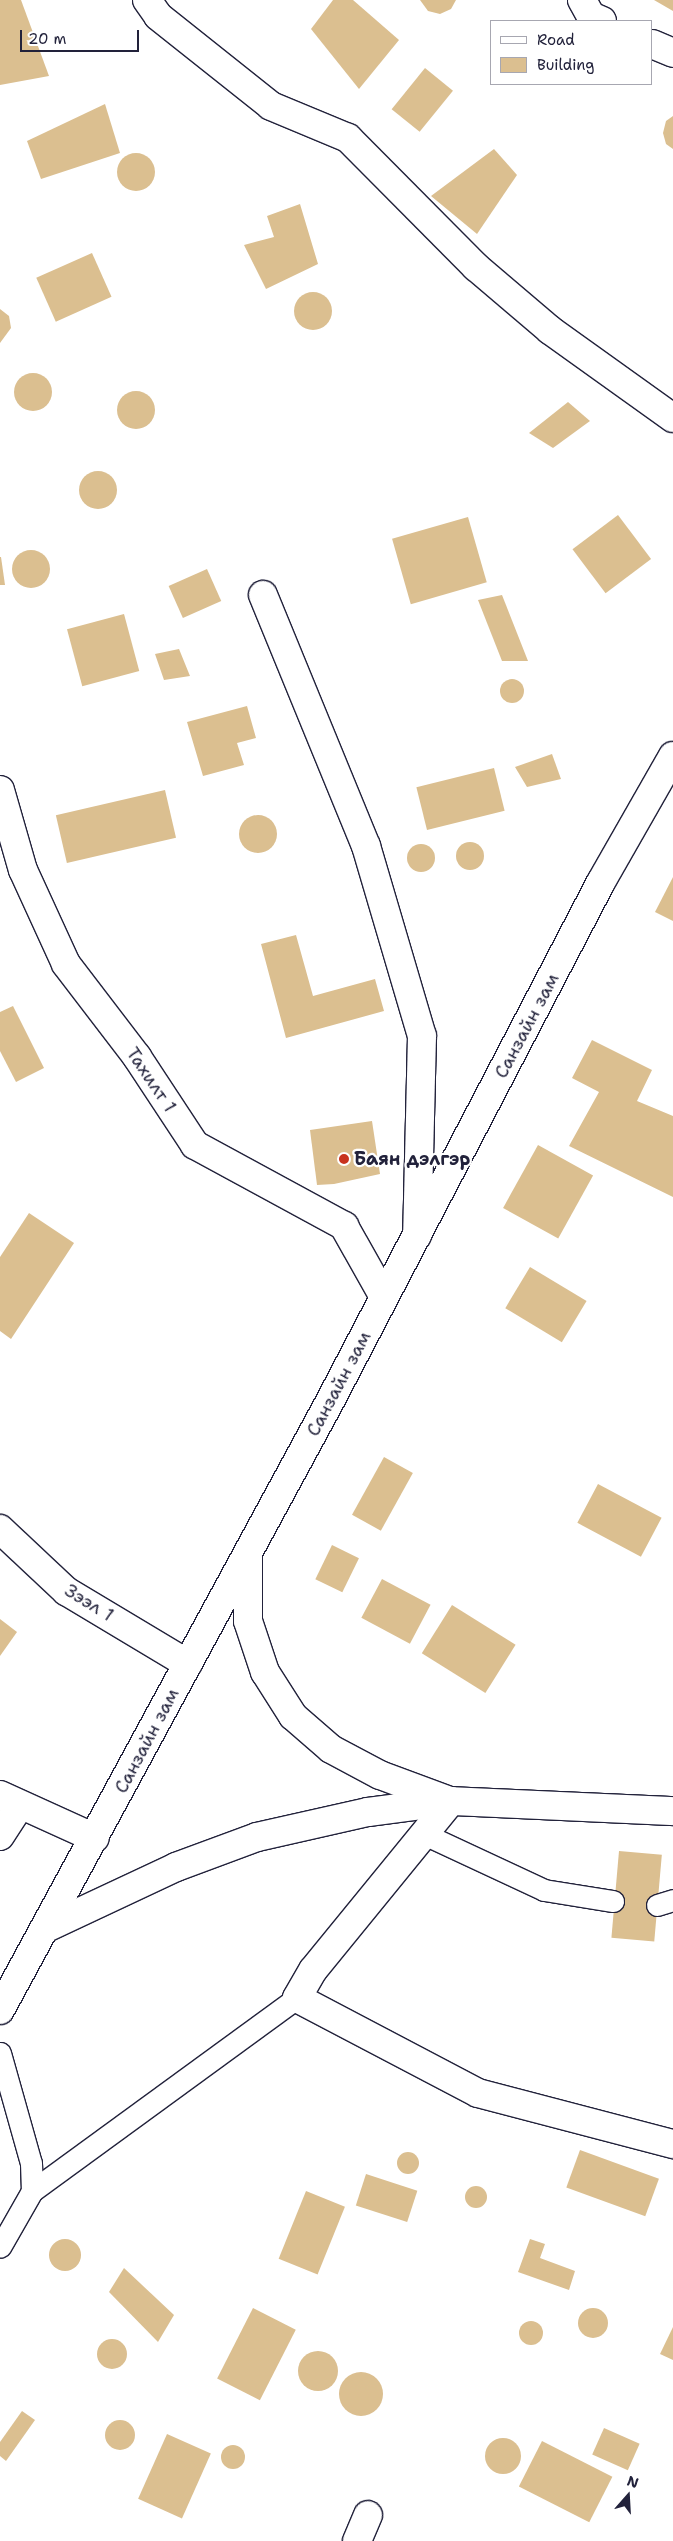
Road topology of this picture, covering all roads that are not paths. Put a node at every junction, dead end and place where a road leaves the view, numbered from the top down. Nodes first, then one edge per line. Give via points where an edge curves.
1 (147, 0) edge
2 (582, 0) edge
3 (600, 20) edge
4 (653, 44) edge
5 (673, 53) edge
6 (673, 418) edge
7 (263, 595) dead end
8 (673, 756) edge
9 (0, 790) edge
10 (417, 1236) junction
11 (384, 1297) junction
12 (0, 1529) edge
13 (248, 1553) junction
14 (188, 1664) junction
15 (10, 1800) edge
16 (451, 1801) junction
17 (673, 1811) edge
18 (424, 1834) junction
19 (0, 1836) edge
20 (95, 1838) junction
21 (613, 1901) dead end
22 (46, 1928) junction
23 (297, 1998) junction
24 (0, 2010) edge
25 (0, 2053) edge
26 (673, 2144) edge
27 (32, 2191) junction
28 (0, 2247) edge
29 (368, 2515) dead end
30 (356, 2541) edge

1 - 6 street via 158,16 271,106 348,138 476,267 550,330
2 - 3 street via 591,16
4 - 5 street
7 - 10 street via 366,846 422,1036
8 - 10 street, Санзайн зам via 601,882
9 - 11 street, Тахилт 1 via 24,870 66,964 137,1057 194,1145 344,1226
10 - 11 street, Санзайн зам
11 - 13 street, Санзайн зам
12 - 14 street, Зээл 1 via 66,1591
13 - 14 street, Санзайн зам
13 - 16 street via 248,1621 265,1672 293,1716 331,1749 380,1775
14 - 20 street, Санзайн зам
15 - 19 street
15 - 20 street
16 - 17 street
16 - 18 street
16 - 22 street via 368,1812 258,1837 176,1867
18 - 21 lane via 544,1890
18 - 23 street via 313,1970
20 - 22 street, Санзайн зам
22 - 24 street, Санзайн зам
23 - 26 street via 478,2093
23 - 27 lane
25 - 27 lane via 31,2163
27 - 28 lane
29 - 30 street

